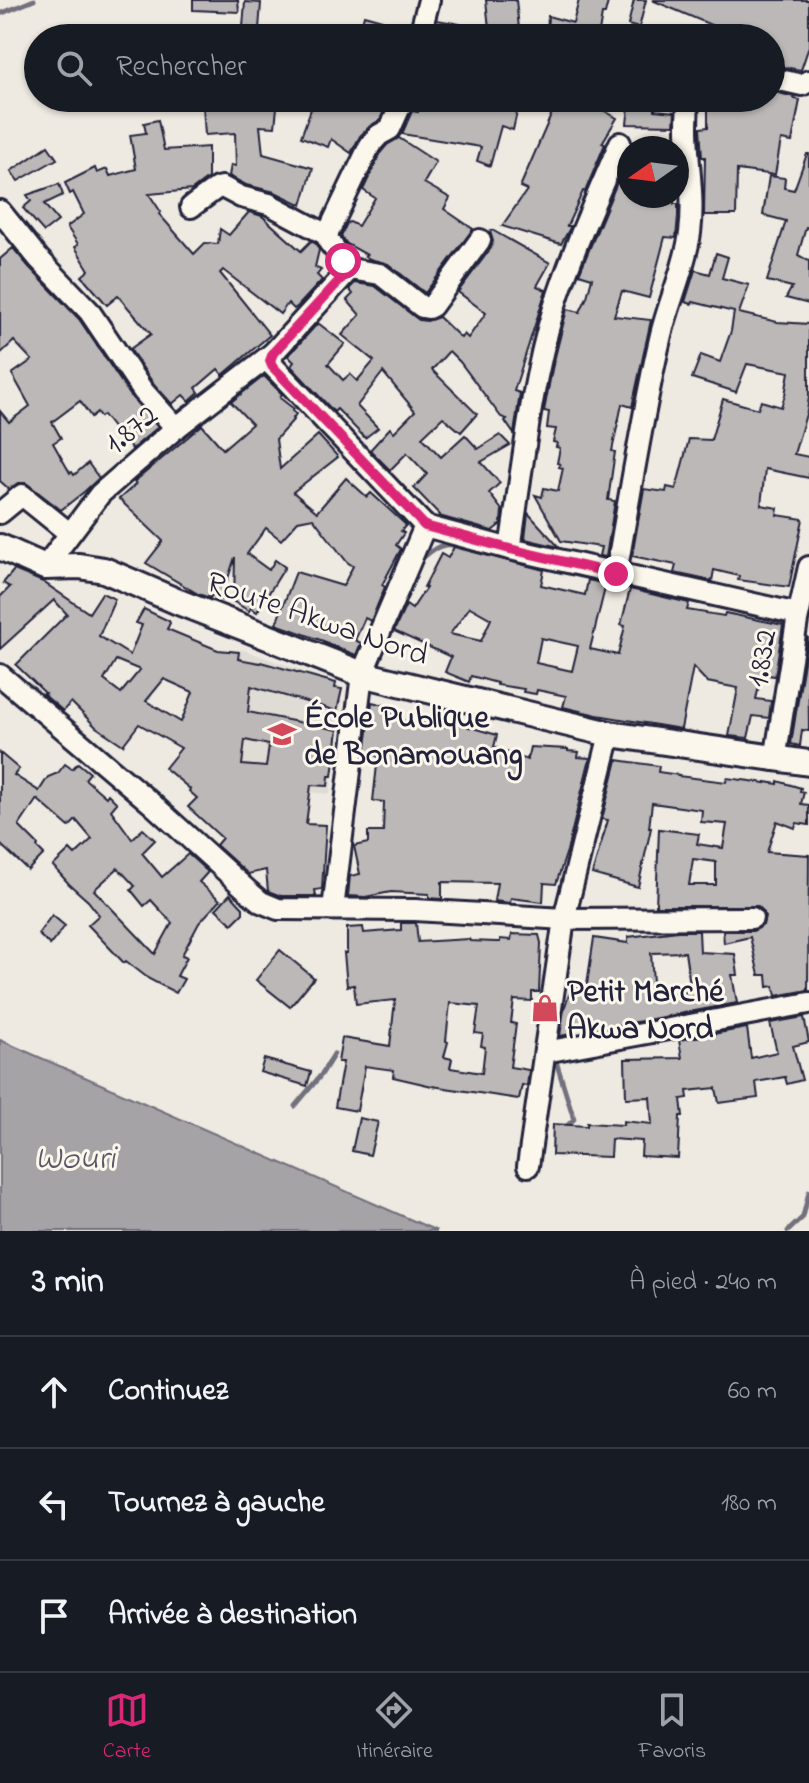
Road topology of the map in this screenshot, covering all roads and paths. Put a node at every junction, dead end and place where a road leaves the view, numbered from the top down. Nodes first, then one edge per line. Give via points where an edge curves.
1 (429, 0) edge
2 (423, 24) edge
3 (785, 81) edge
4 (809, 81) edge
5 (398, 112) edge
6 (688, 112) edge
7 (617, 150) edge
8 (191, 207) dead end
9 (0, 211) edge
10 (327, 235) junction
11 (480, 240) dead end
12 (350, 269) junction
13 (273, 353) junction
14 (176, 428) junction
15 (0, 513) edge
16 (425, 526) junction
17 (69, 533) junction
18 (510, 549) junction
19 (4, 551) edge
20 (45, 567) junction
21 (809, 567) edge
22 (616, 574) junction
23 (801, 619) edge
24 (362, 674) junction
25 (0, 675) edge
26 (610, 734) junction
27 (775, 760) junction
28 (809, 763) edge
29 (333, 909) junction
30 (752, 918) dead end
31 (564, 919) junction
32 (809, 1003) edge
33 (545, 1052) junction
34 (528, 1166) dead end

1 - 2 street
3 - 4 street
5 - 10 street via 390,129 370,145
6 - 22 street via 687,251 660,336
7 - 18 street via 554,310
8 - 10 street via 222,187 269,204
9 - 14 street via 89,311 143,391
10 - 12 street
11 - 12 street via 428,308 380,274
12 - 13 street, 1.872
13 - 14 street, 1.872
13 - 16 street via 272,366
14 - 17 street, 1.872 via 100,494
15 - 17 street via 22,495
16 - 18 street
16 - 24 street
17 - 20 street, 1.872
18 - 22 street
19 - 20 main road
20 - 24 main road, Route Akwa Nord via 104,570
21 - 23 street, 1.832
22 - 23 street
23 - 27 street, 1.832
24 - 26 main road, Route Akwa Nord
24 - 29 street
25 - 29 street via 261,902 278,909
26 - 27 main road, Route Akwa Nord
26 - 31 street
27 - 28 main road, Route Akwa Nord
29 - 31 street
30 - 31 street
31 - 33 street
32 - 33 street
33 - 34 street

